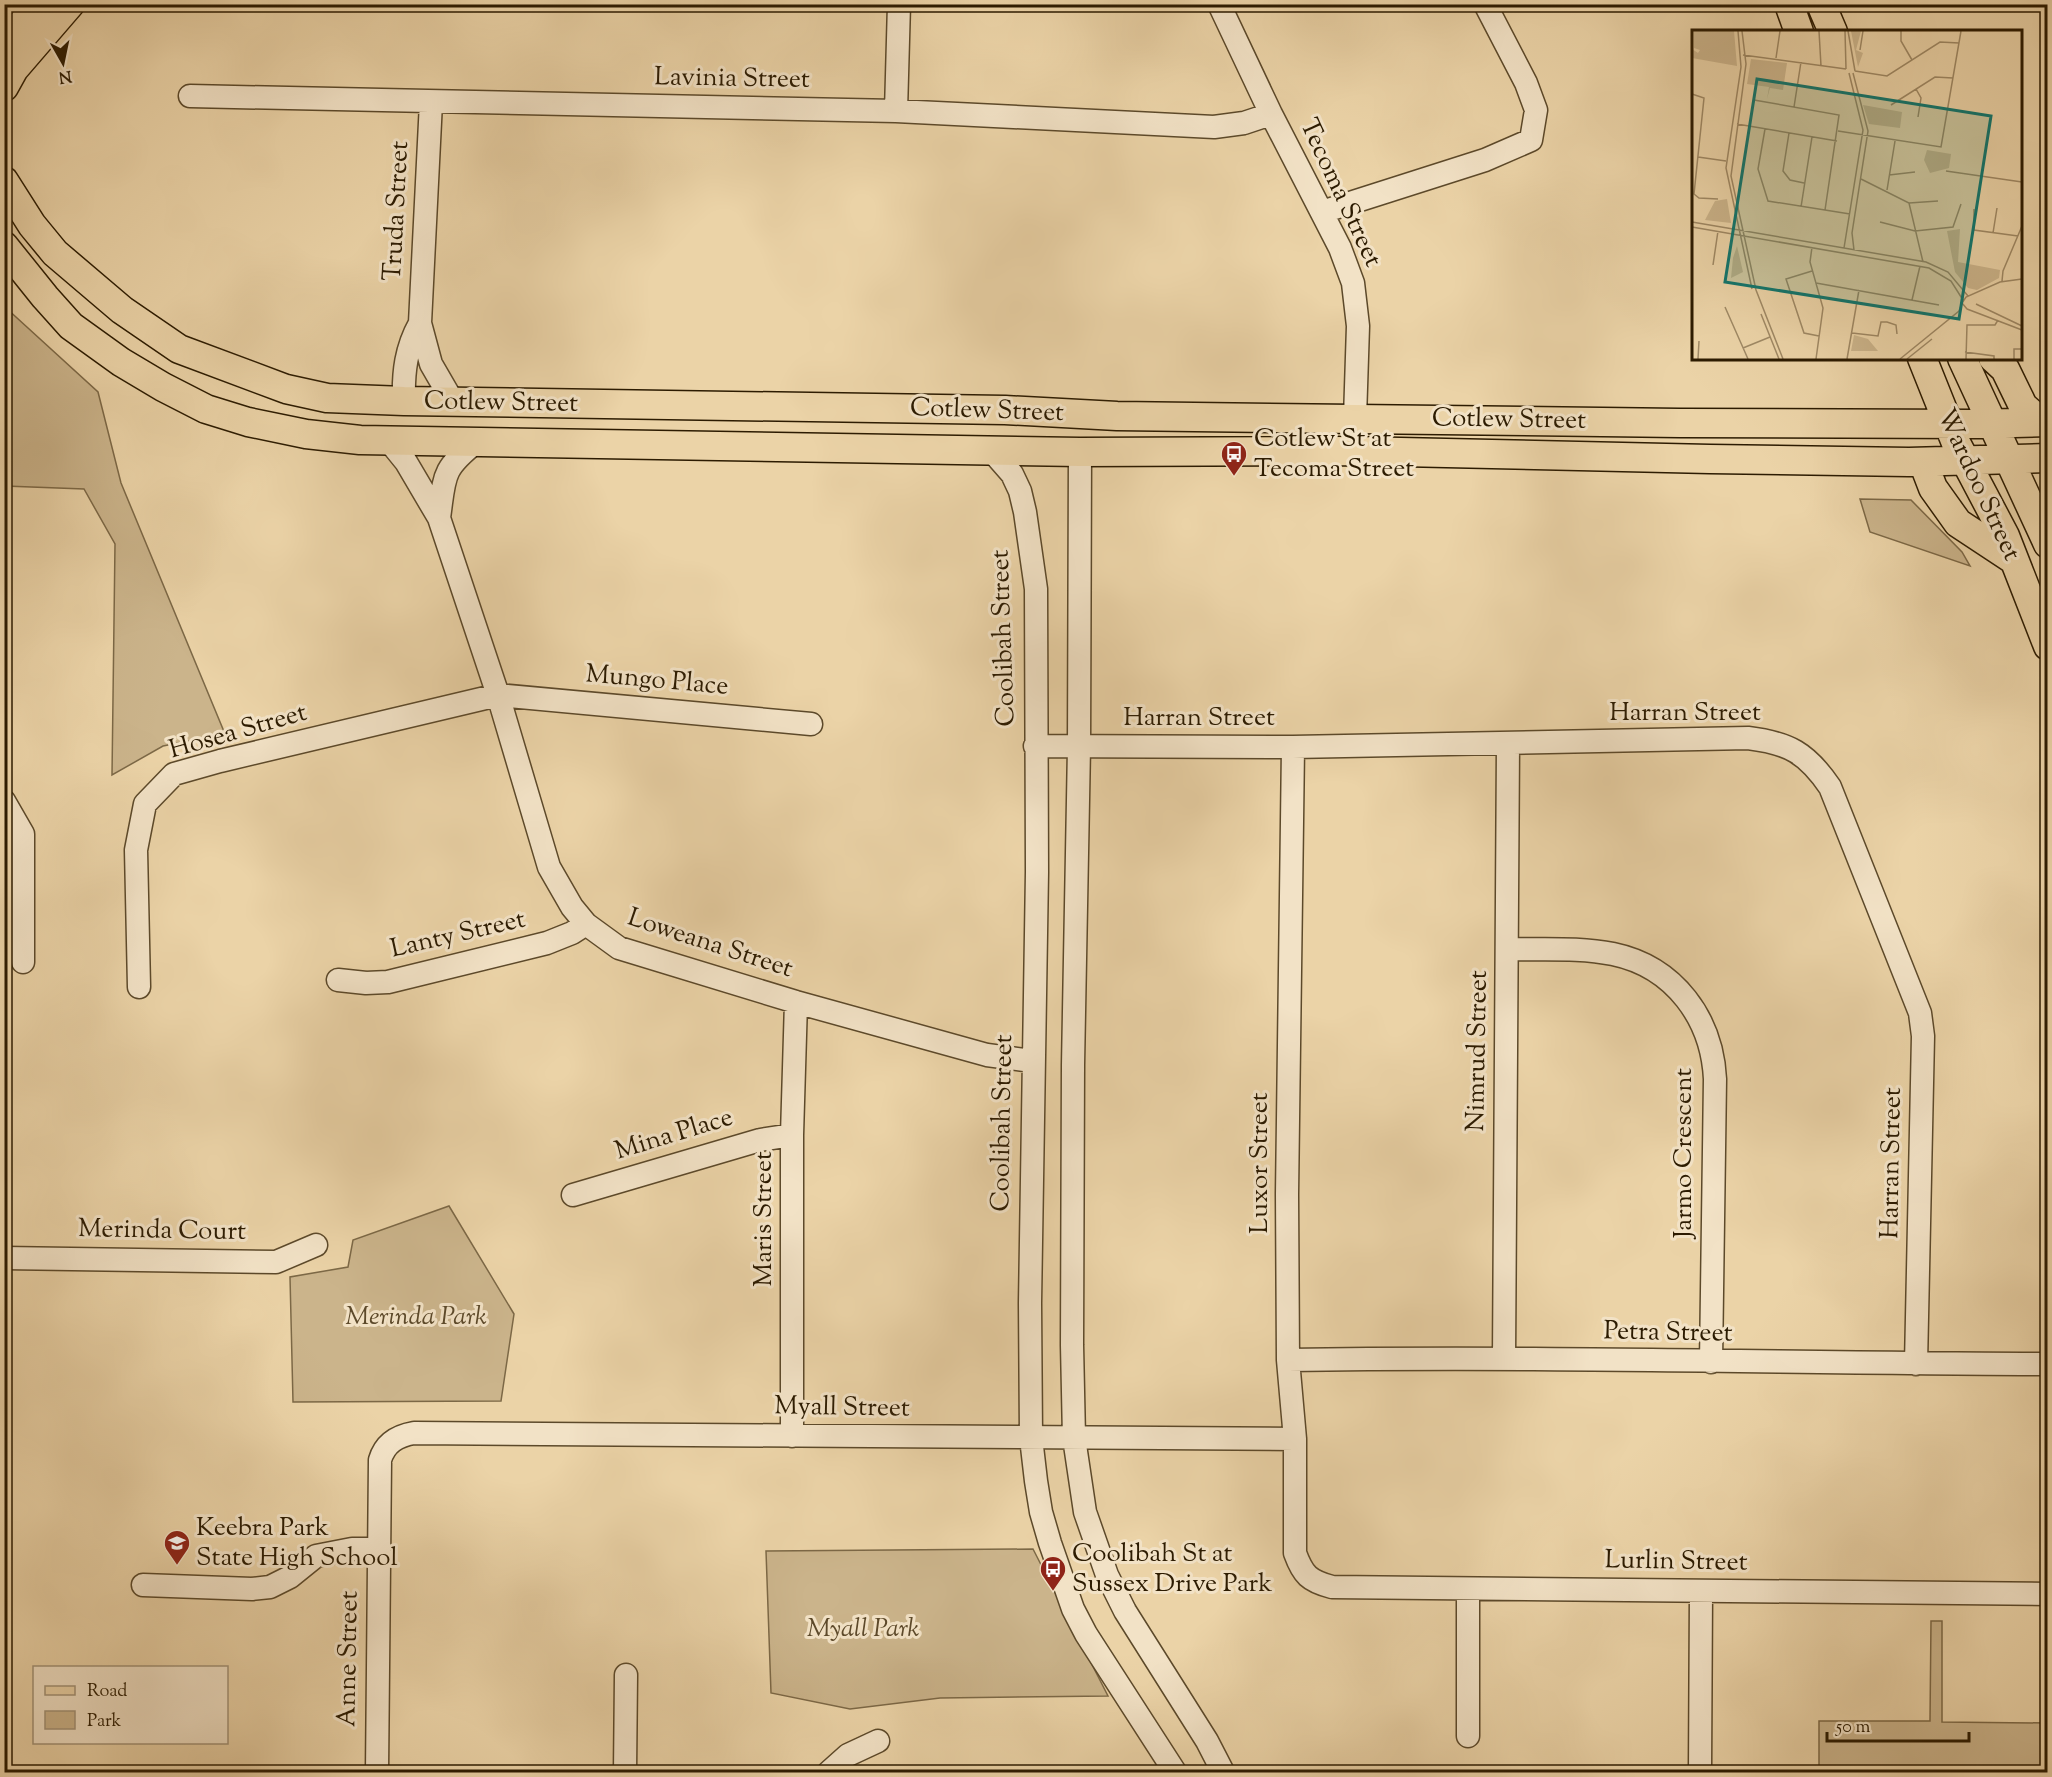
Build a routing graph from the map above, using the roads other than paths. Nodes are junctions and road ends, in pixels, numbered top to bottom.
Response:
1 (39, 4) edge
2 (70, 4) edge
3 (899, 4) edge
4 (1219, 4) edge
5 (1485, 4) edge
6 (1789, 4) edge
7 (1821, 4) edge
8 (1798, 30) edge
9 (1832, 30) edge
10 (4, 45) edge
11 (4, 87) edge
12 (190, 96) dead end
13 (431, 102) junction
14 (896, 111) junction
15 (1271, 114) junction
16 (4, 181) edge
17 (1322, 212) junction
18 (4, 246) edge
19 (420, 323) junction
20 (1923, 360) edge
21 (1963, 360) edge
22 (1996, 360) edge
23 (404, 401) junction
24 (453, 402) junction
25 (1005, 410) junction
26 (1355, 418) junction
27 (2044, 422) edge
28 (1948, 423) junction
29 (1991, 423) junction
30 (389, 441) junction
31 (487, 442) junction
32 (991, 450) junction
33 (1080, 452) junction
34 (2048, 458) edge
35 (2008, 460) junction
36 (1966, 461) junction
37 (1923, 462) junction
38 (439, 518) junction
39 (2048, 544) edge
40 (2014, 560) junction
41 (2048, 646) edge
42 (498, 695) junction
43 (812, 724) dead end
44 (1509, 744) junction
45 (1035, 746) junction
46 (1079, 747) junction
47 (1293, 747) junction
48 (4, 801) edge
49 (586, 924) junction
50 (1508, 950) junction
51 (23, 962) dead end
52 (338, 980) dead end
53 (139, 987) dead end
54 (796, 1002) junction
55 (1032, 1061) junction
56 (792, 1135) junction
57 (573, 1195) dead end
58 (316, 1245) dead end
59 (4, 1258) edge
60 (1504, 1358) junction
61 (1288, 1360) junction
62 (1711, 1362) junction
63 (1916, 1364) junction
64 (2048, 1365) edge
65 (792, 1436) junction
66 (1031, 1438) junction
67 (1074, 1438) junction
68 (1294, 1439) junction
69 (390, 1442) joint
70 (379, 1549) junction
71 (1307, 1577) joint
72 (143, 1586) dead end
73 (1468, 1588) junction
74 (1701, 1591) junction
75 (2048, 1594) edge
76 (626, 1675) dead end
77 (1468, 1736) dead end
78 (878, 1741) dead end
79 (377, 1773) edge
80 (625, 1773) edge
81 (829, 1773) edge
82 (1175, 1773) edge
83 (1223, 1773) edge
84 (1700, 1773) edge

1 - 10 main road
2 - 11 main road
3 - 14 street
4 - 15 street, Tecoma Street
5 - 17 street
6 - 8 main road
7 - 9 main road
12 - 13 street, Lavinia Street
13 - 14 street, Lavinia Street
13 - 19 street, Truda Street
14 - 15 street, Lavinia Street
15 - 17 street, Tecoma Street
16 - 23 main road, Cotlew Street
17 - 26 street, Tecoma Street
18 - 30 main road, Cotlew Street
19 - 23 street, Truda Street
19 - 24 street, Truda Street
20 - 28 main road, Wardoo Street
21 - 29 main road, Wardoo Street
22 - 27 main road
23 - 24 main road, Cotlew Street
23 - 31 main road
24 - 25 main road, Cotlew Street
25 - 26 main road, Cotlew Street
25 - 33 main road
26 - 28 main road, Cotlew Street
27 - 29 main road, Cotlew Street
28 - 29 main road, Cotlew Street
28 - 36 main road, Wardoo Street
29 - 35 main road, Wardoo Street
30 - 31 main road, Cotlew Street
30 - 38 street, Loweana Street
31 - 32 main road, Cotlew Street
31 - 38 street, Loweana Street
32 - 33 main road, Cotlew Street
32 - 45 street, Coolibah Street
33 - 37 main road, Cotlew Street
33 - 46 street
34 - 35 main road, Cotlew Street
35 - 36 main road, Cotlew Street
35 - 39 main road, Wardoo Street
36 - 37 main road, Cotlew Street
36 - 40 main road, Wardoo Street
37 - 40 main road
38 - 42 street, Loweana Street
40 - 41 main road, Wardoo Street
42 - 43 street, Mungo Place
42 - 49 street, Loweana Street
42 - 53 street, Hosea Street
44 - 47 street, Harran Street
44 - 50 street, Nimrud Street
44 - 63 street, Harran Street
45 - 46 street, Harran Street
45 - 55 street, Coolibah Street
46 - 47 street, Harran Street
46 - 67 street
47 - 61 street, Luxor Street
48 - 51 street
49 - 52 street, Lanty Street
49 - 54 street, Loweana Street
50 - 60 street, Nimrud Street
50 - 62 street, Jarmo Crescent
54 - 55 street, Loweana Street
54 - 56 street, Maris Street
55 - 66 street, Coolibah Street
56 - 57 street, Mina Place
56 - 65 street, Maris Street
58 - 59 street, Merinda Court
60 - 61 street, Petra Street
60 - 62 street, Petra Street
61 - 68 street, Luxor Street
62 - 63 street, Petra Street
63 - 64 street, Petra Street
65 - 66 street, Myall Street
65 - 69 street, Myall Street
66 - 67 street, Myall Street
66 - 82 street, Coolibah Street
67 - 68 street, Myall Street
67 - 83 street
68 - 71 street, Luxor Street
69 - 70 street, Anne Street
70 - 72 street
70 - 79 street, Anne Street
71 - 73 street, Lurlin Street
73 - 74 street, Lurlin Street
73 - 77 street
74 - 75 street, Lurlin Street
74 - 84 street
76 - 80 street
78 - 81 street

